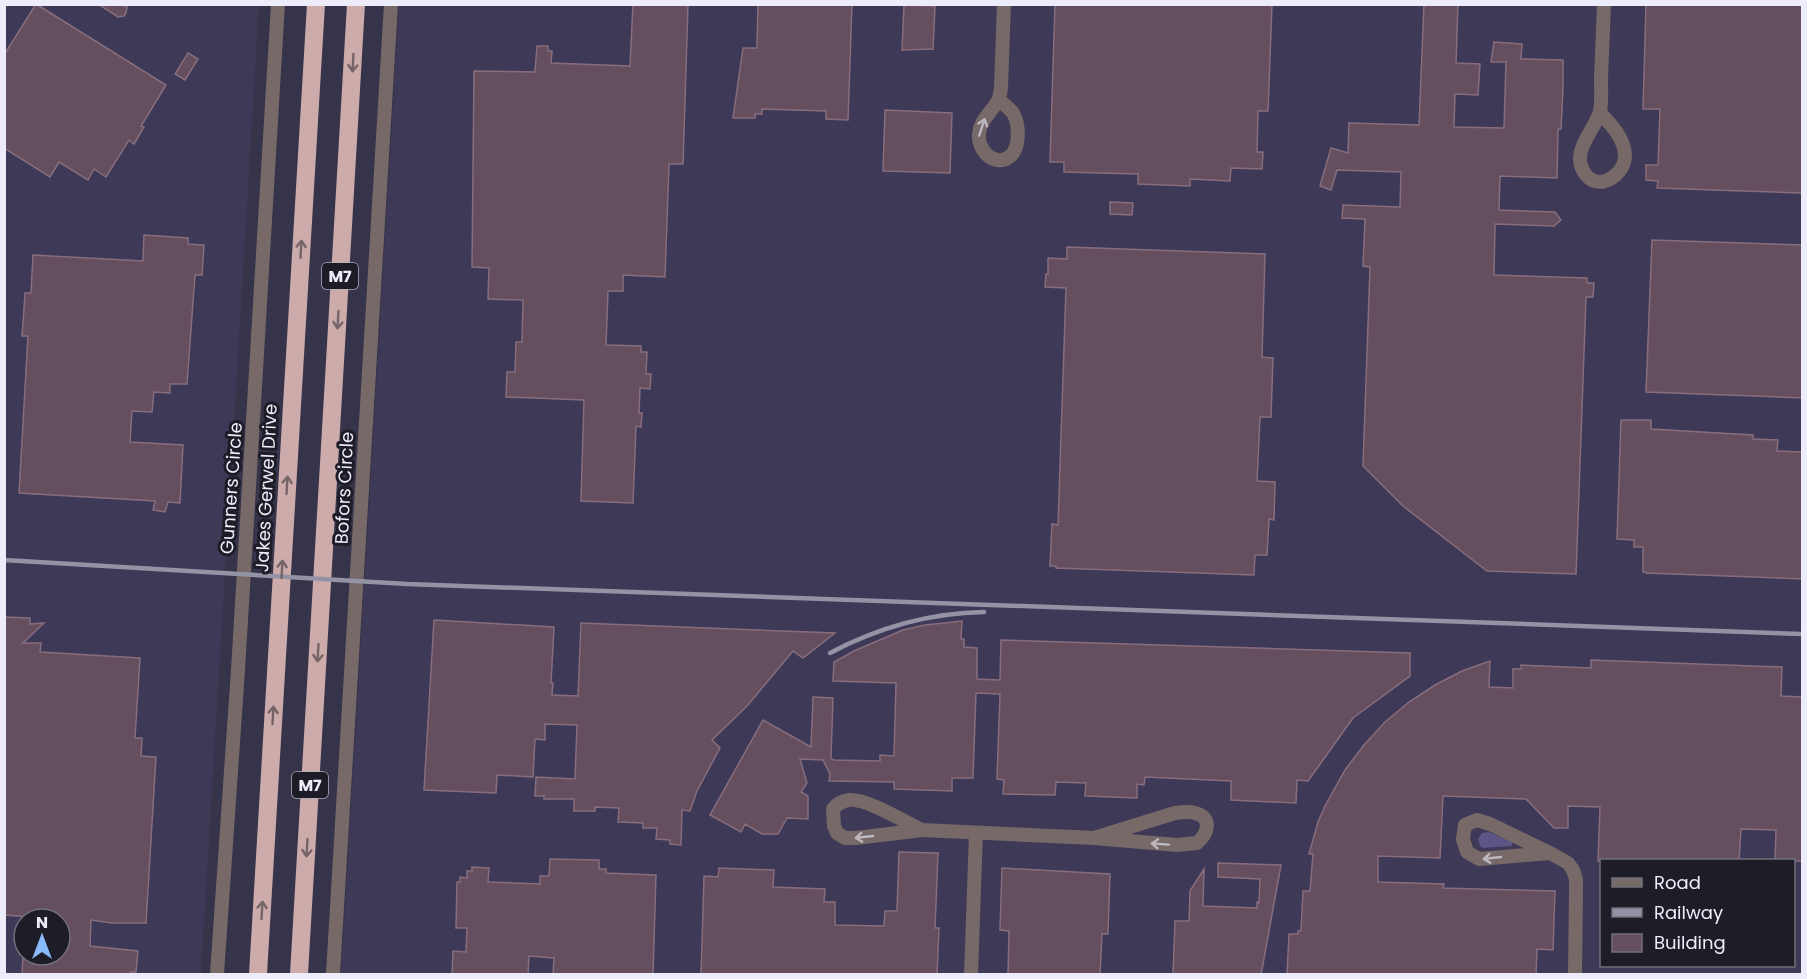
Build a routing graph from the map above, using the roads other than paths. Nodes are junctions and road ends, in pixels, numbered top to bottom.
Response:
1 (278, 4) edge
2 (316, 4) edge
3 (356, 4) edge
4 (392, 4) edge
5 (1004, 4) edge
6 (1604, 4) edge
7 (999, 100) dead end
8 (1600, 113) junction
9 (922, 830) junction
10 (976, 832) junction
11 (1094, 838) junction
12 (1550, 853) junction
13 (217, 975) edge
14 (258, 975) edge
15 (299, 975) edge
16 (333, 975) edge
17 (971, 975) edge
18 (1575, 975) edge

1 - 13 street, Gunners Circle
14 -> 2 highway, Jakes Gerwel Drive / M7
3 -> 15 highway, M7
4 - 16 street, Bofors Circle
5 - 7 street
6 - 8 street
8 - 8 street
9 -> 9 street
9 - 10 street
10 - 11 street
10 - 17 street
11 -> 11 street
12 -> 12 street
12 - 18 street

